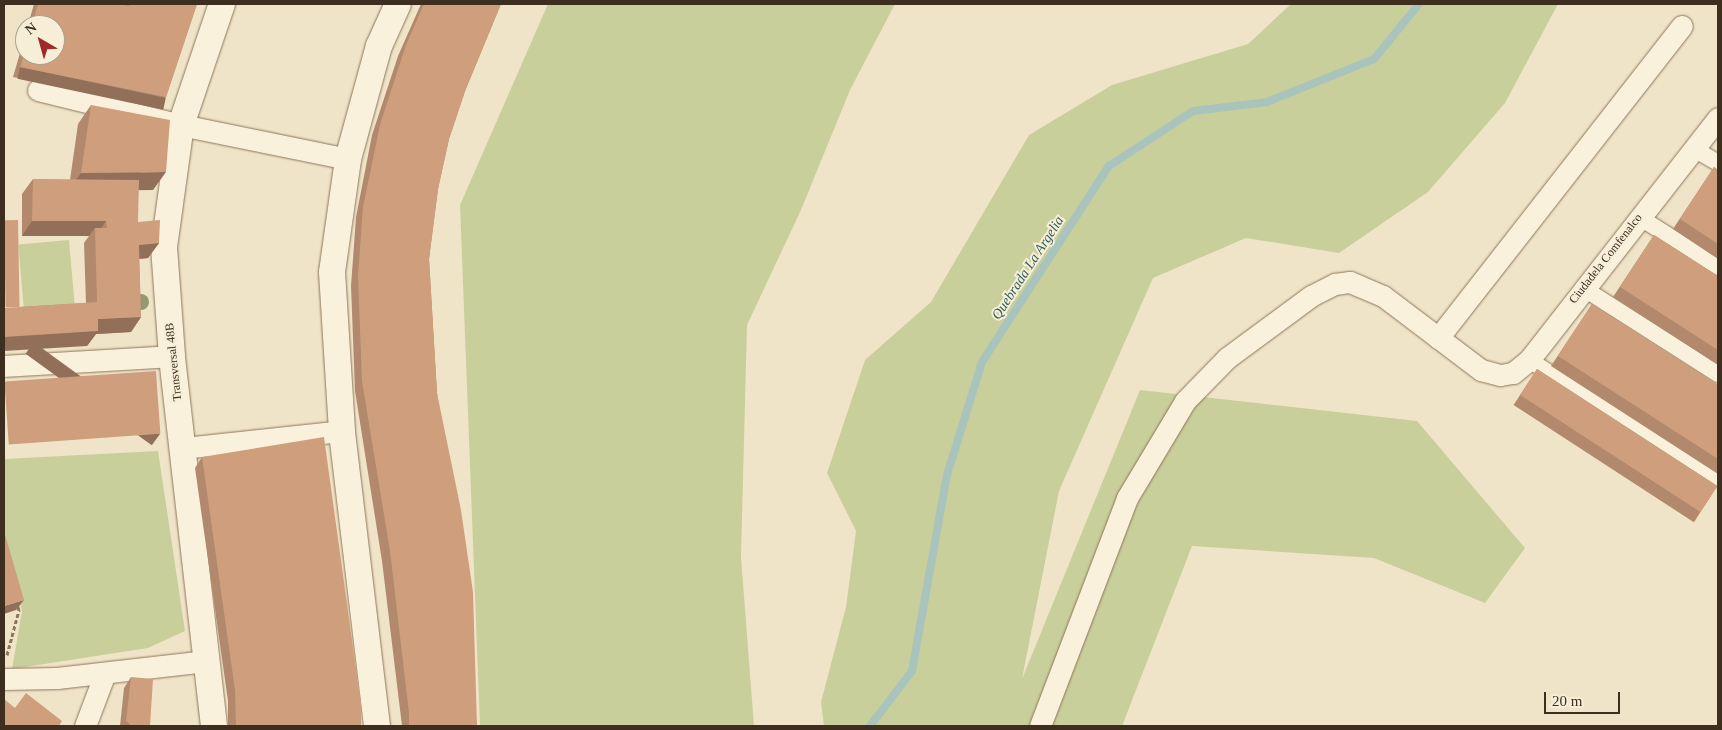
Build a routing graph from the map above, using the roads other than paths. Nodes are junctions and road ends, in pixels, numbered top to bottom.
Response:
1 (222, 4) edge
2 (398, 4) edge
3 (1682, 26) dead end
4 (38, 90) dead end
5 (1718, 118) edge
6 (181, 125) junction
7 (1694, 148) junction
8 (348, 159) junction
9 (1718, 163) edge
10 (1640, 217) junction
11 (1718, 266) edge
12 (1583, 288) junction
13 (1438, 338) junction
14 (172, 356) junction
15 (1529, 360) junction
16 (4, 366) edge
17 (1718, 374) edge
18 (342, 431) junction
19 (183, 448) junction
20 (1718, 479) edge
21 (206, 660) junction
22 (105, 673) junction
23 (4, 679) edge
24 (85, 726) edge
25 (214, 726) edge
26 (377, 726) edge
27 (1040, 726) edge

1 - 6 street, Transversal 48B
2 - 8 street
3 - 13 street
4 - 6 street
5 - 7 street, Ciudadela Comfenalco
6 - 8 street
6 - 14 street, Transversal 48B
7 - 9 street
7 - 10 street, Ciudadela Comfenalco
8 - 18 street
10 - 11 street
10 - 12 street, Ciudadela Comfenalco
12 - 15 street, Ciudadela Comfenalco
12 - 17 street
13 - 15 street, Ciudadela Comfenalco
13 - 27 street
14 - 16 street
14 - 19 street, Transversal 48B
15 - 20 street
18 - 19 street
18 - 26 street
19 - 21 street, Transversal 48B
21 - 22 street
21 - 25 street, Transversal 48B
22 - 23 street
22 - 24 street

